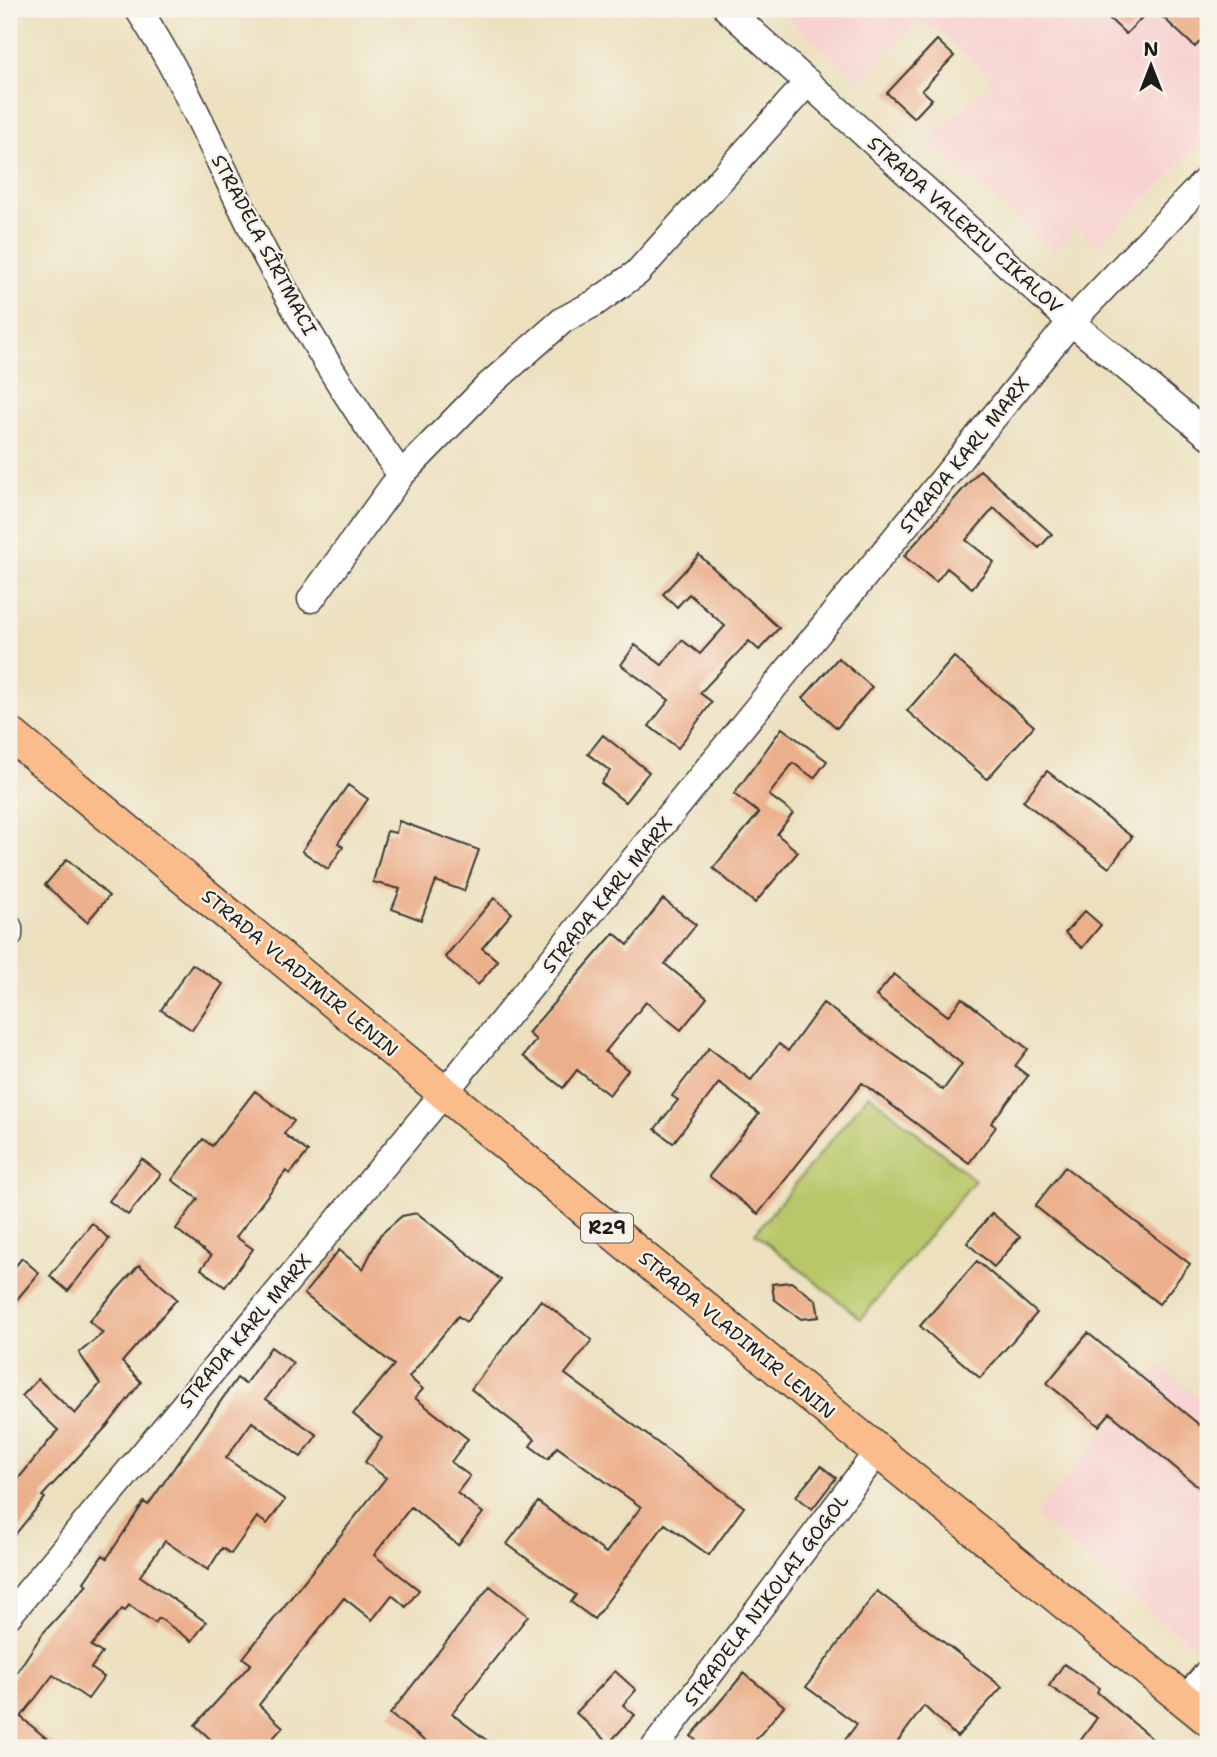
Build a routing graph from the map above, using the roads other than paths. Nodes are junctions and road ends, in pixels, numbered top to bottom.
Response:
1 (138, 9) edge
2 (727, 9) edge
3 (808, 82) junction
4 (1208, 178) edge
5 (1071, 322) junction
6 (1208, 435) edge
7 (401, 475) junction
8 (311, 600) dead end
9 (10, 735) edge
10 (9, 928) edge
11 (9, 934) edge
12 (444, 1093) junction
13 (878, 1451) junction
14 (9, 1615) edge
15 (1208, 1672) edge
16 (1197, 1710) edge
17 (654, 1748) edge

1 - 7 street, STRADELA SÎRTMACI
2 - 3 street, STRADA VALERIU CIKALOV
3 - 5 street, STRADA VALERIU CIKALOV
3 - 7 street
4 - 5 street, STRADA KARL MARX
5 - 6 street, STRADA VALERIU CIKALOV
5 - 12 street, STRADA KARL MARX
7 - 8 street
9 - 12 main road, STRADA VLADIMIR LENIN / R29
10 - 11 street
12 - 13 main road, STRADA VLADIMIR LENIN / R29
12 - 14 street, STRADA KARL MARX
13 - 16 main road, STRADA VLADIMIR LENIN / R29
13 - 17 street, STRADELA NIKOLAI GOGOL
15 - 16 street

